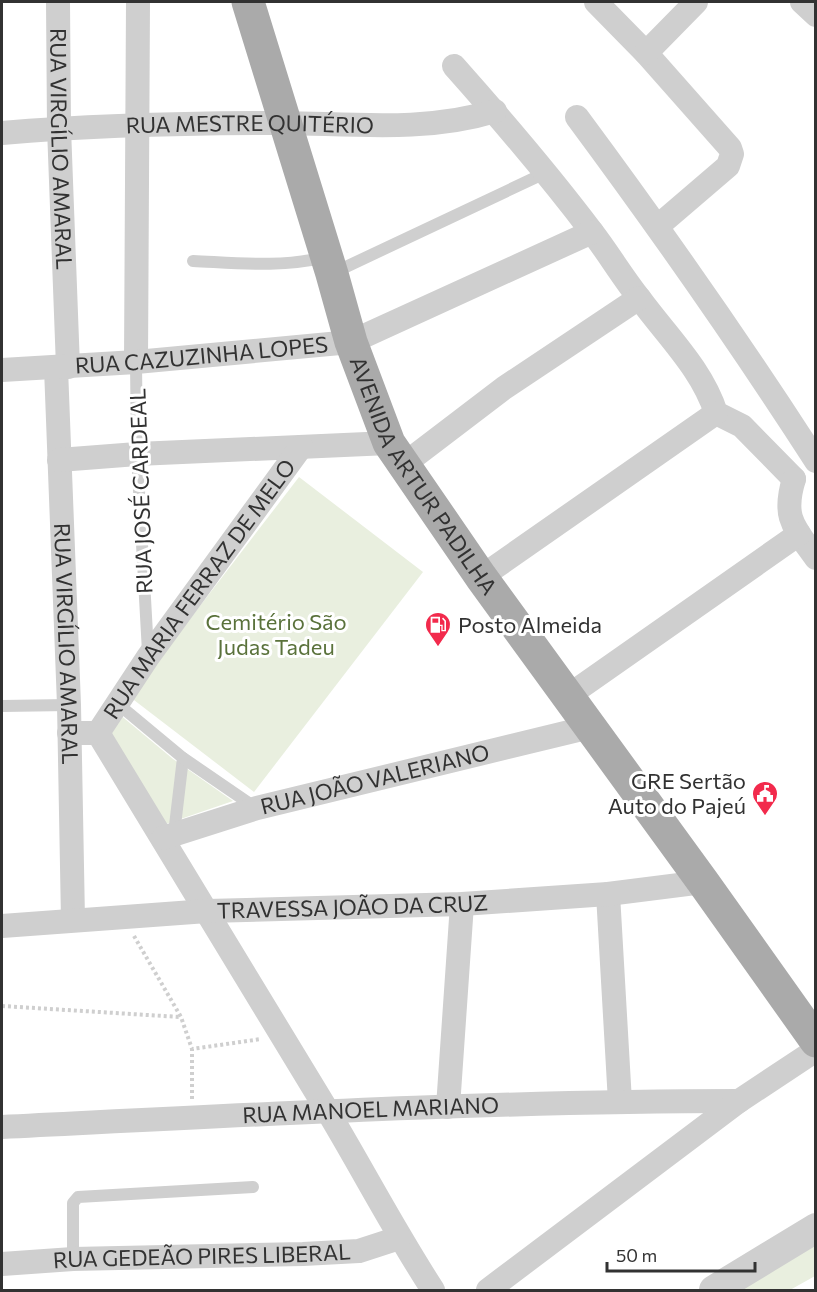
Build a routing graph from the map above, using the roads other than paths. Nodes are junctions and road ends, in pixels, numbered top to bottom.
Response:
1 (58, 2) edge
2 (138, 2) edge
3 (248, 2) edge
4 (596, 2) edge
5 (696, 2) edge
6 (802, 2) edge
7 (816, 15) edge
8 (646, 53) junction
9 (454, 66) dead end
10 (495, 111) junction
11 (577, 117) dead end
12 (285, 123) junction
13 (138, 126) junction
14 (59, 128) junction
15 (2, 133) edge
16 (545, 173) junction
17 (658, 226) junction
18 (592, 232) junction
19 (193, 261) dead end
20 (329, 265) junction
21 (639, 298) junction
22 (351, 342) junction
23 (136, 362) junction
24 (62, 367) junction
25 (2, 370) edge
26 (716, 413) junction
27 (301, 447) junction
28 (137, 454) junction
29 (396, 454) junction
30 (59, 460) junction
31 (816, 461) edge
32 (794, 479) junction
33 (799, 534) junction
34 (816, 558) edge
35 (481, 578) junction
36 (148, 657) junction
37 (568, 696) junction
38 (118, 704) junction
39 (69, 705) junction
40 (2, 706) edge
41 (590, 727) junction
42 (69, 733) junction
43 (98, 733) junction
44 (183, 758) junction
45 (257, 808) junction
46 (169, 836) junction
47 (703, 882) junction
48 (608, 894) junction
49 (462, 904) junction
50 (207, 910) junction
51 (73, 920) junction
52 (2, 926) edge
53 (816, 1041) edge
54 (816, 1050) edge
55 (740, 1101) junction
56 (620, 1102) junction
57 (448, 1107) junction
58 (328, 1112) junction
59 (2, 1127) edge
60 (254, 1187) dead end
61 (816, 1228) edge
62 (399, 1238) junction
63 (73, 1259) junction
64 (2, 1264) edge
65 (433, 1290) edge
66 (488, 1290) edge
67 (714, 1290) edge

1 - 14 street, RUA VIRGÍLIO AMARAL
2 - 13 street
3 - 12 main road, AVENIDA ARTUR PADILHA
4 - 8 street
5 - 8 street
6 - 7 street
8 - 17 street
9 - 10 street
10 - 12 street, RUA MESTRE QUITÉRIO
10 - 16 street
11 - 17 street
12 - 13 street, RUA MESTRE QUITÉRIO
12 - 20 main road, AVENIDA ARTUR PADILHA
13 - 14 street, RUA MESTRE QUITÉRIO
13 - 23 street
14 - 15 street, RUA MESTRE QUITÉRIO
14 - 24 street, RUA VIRGÍLIO AMARAL
16 - 18 street
16 - 20 lane
17 - 31 street
18 - 21 street
18 - 22 street, RUA CAZUZINHA LOPES
19 - 20 lane
20 - 22 main road, AVENIDA ARTUR PADILHA
21 - 26 street
21 - 29 street
22 - 23 street, RUA CAZUZINHA LOPES
22 - 29 main road, AVENIDA ARTUR PADILHA
23 - 24 street, RUA CAZUZINHA LOPES
23 - 28 lane, RUA JOSÉ CARDEAL
24 - 25 street, RUA CAZUZINHA LOPES
24 - 30 street, RUA VIRGÍLIO AMARAL
26 - 32 street
26 - 35 street
27 - 28 street
27 - 29 street
27 - 36 street, RUA MARIA FERRAZ DE MELO
28 - 30 street
28 - 36 lane, RUA JOSÉ CARDEAL
29 - 35 main road, AVENIDA ARTUR PADILHA
30 - 39 street, RUA VIRGÍLIO AMARAL
31 - 32 street
32 - 33 street
33 - 34 street
33 - 37 street
35 - 37 main road, AVENIDA ARTUR PADILHA
36 - 38 street, RUA MARIA FERRAZ DE MELO
37 - 41 main road, AVENIDA ARTUR PADILHA
38 - 43 street, RUA MARIA FERRAZ DE MELO
38 - 44 lane
39 - 40 lane
39 - 42 street, RUA VIRGÍLIO AMARAL
41 - 45 street, RUA JOÃO VALERIANO
41 - 47 main road, AVENIDA ARTUR PADILHA
42 - 43 street
42 - 51 street, RUA VIRGÍLIO AMARAL
43 - 46 street
44 - 45 lane
44 - 46 lane
45 - 46 street, RUA JOÃO VALERIANO
46 - 50 street
47 - 48 street, TRAVESSA JOÃO DA CRUZ
47 - 53 main road, AVENIDA ARTUR PADILHA
48 - 49 street, TRAVESSA JOÃO DA CRUZ
48 - 56 street
49 - 50 street, TRAVESSA JOÃO DA CRUZ
49 - 57 street
50 - 51 street, TRAVESSA JOÃO DA CRUZ
50 - 58 street
51 - 52 street, TRAVESSA JOÃO DA CRUZ
54 - 55 street
55 - 56 street, RUA MANOEL MARIANO
55 - 66 street
56 - 57 street, RUA MANOEL MARIANO
57 - 58 street, RUA MANOEL MARIANO
58 - 59 street, RUA MANOEL MARIANO
58 - 62 street
60 - 63 lane
61 - 67 street
62 - 63 street, RUA GEDEÃO PIRES LIBERAL
62 - 65 street
63 - 64 street, RUA GEDEÃO PIRES LIBERAL

